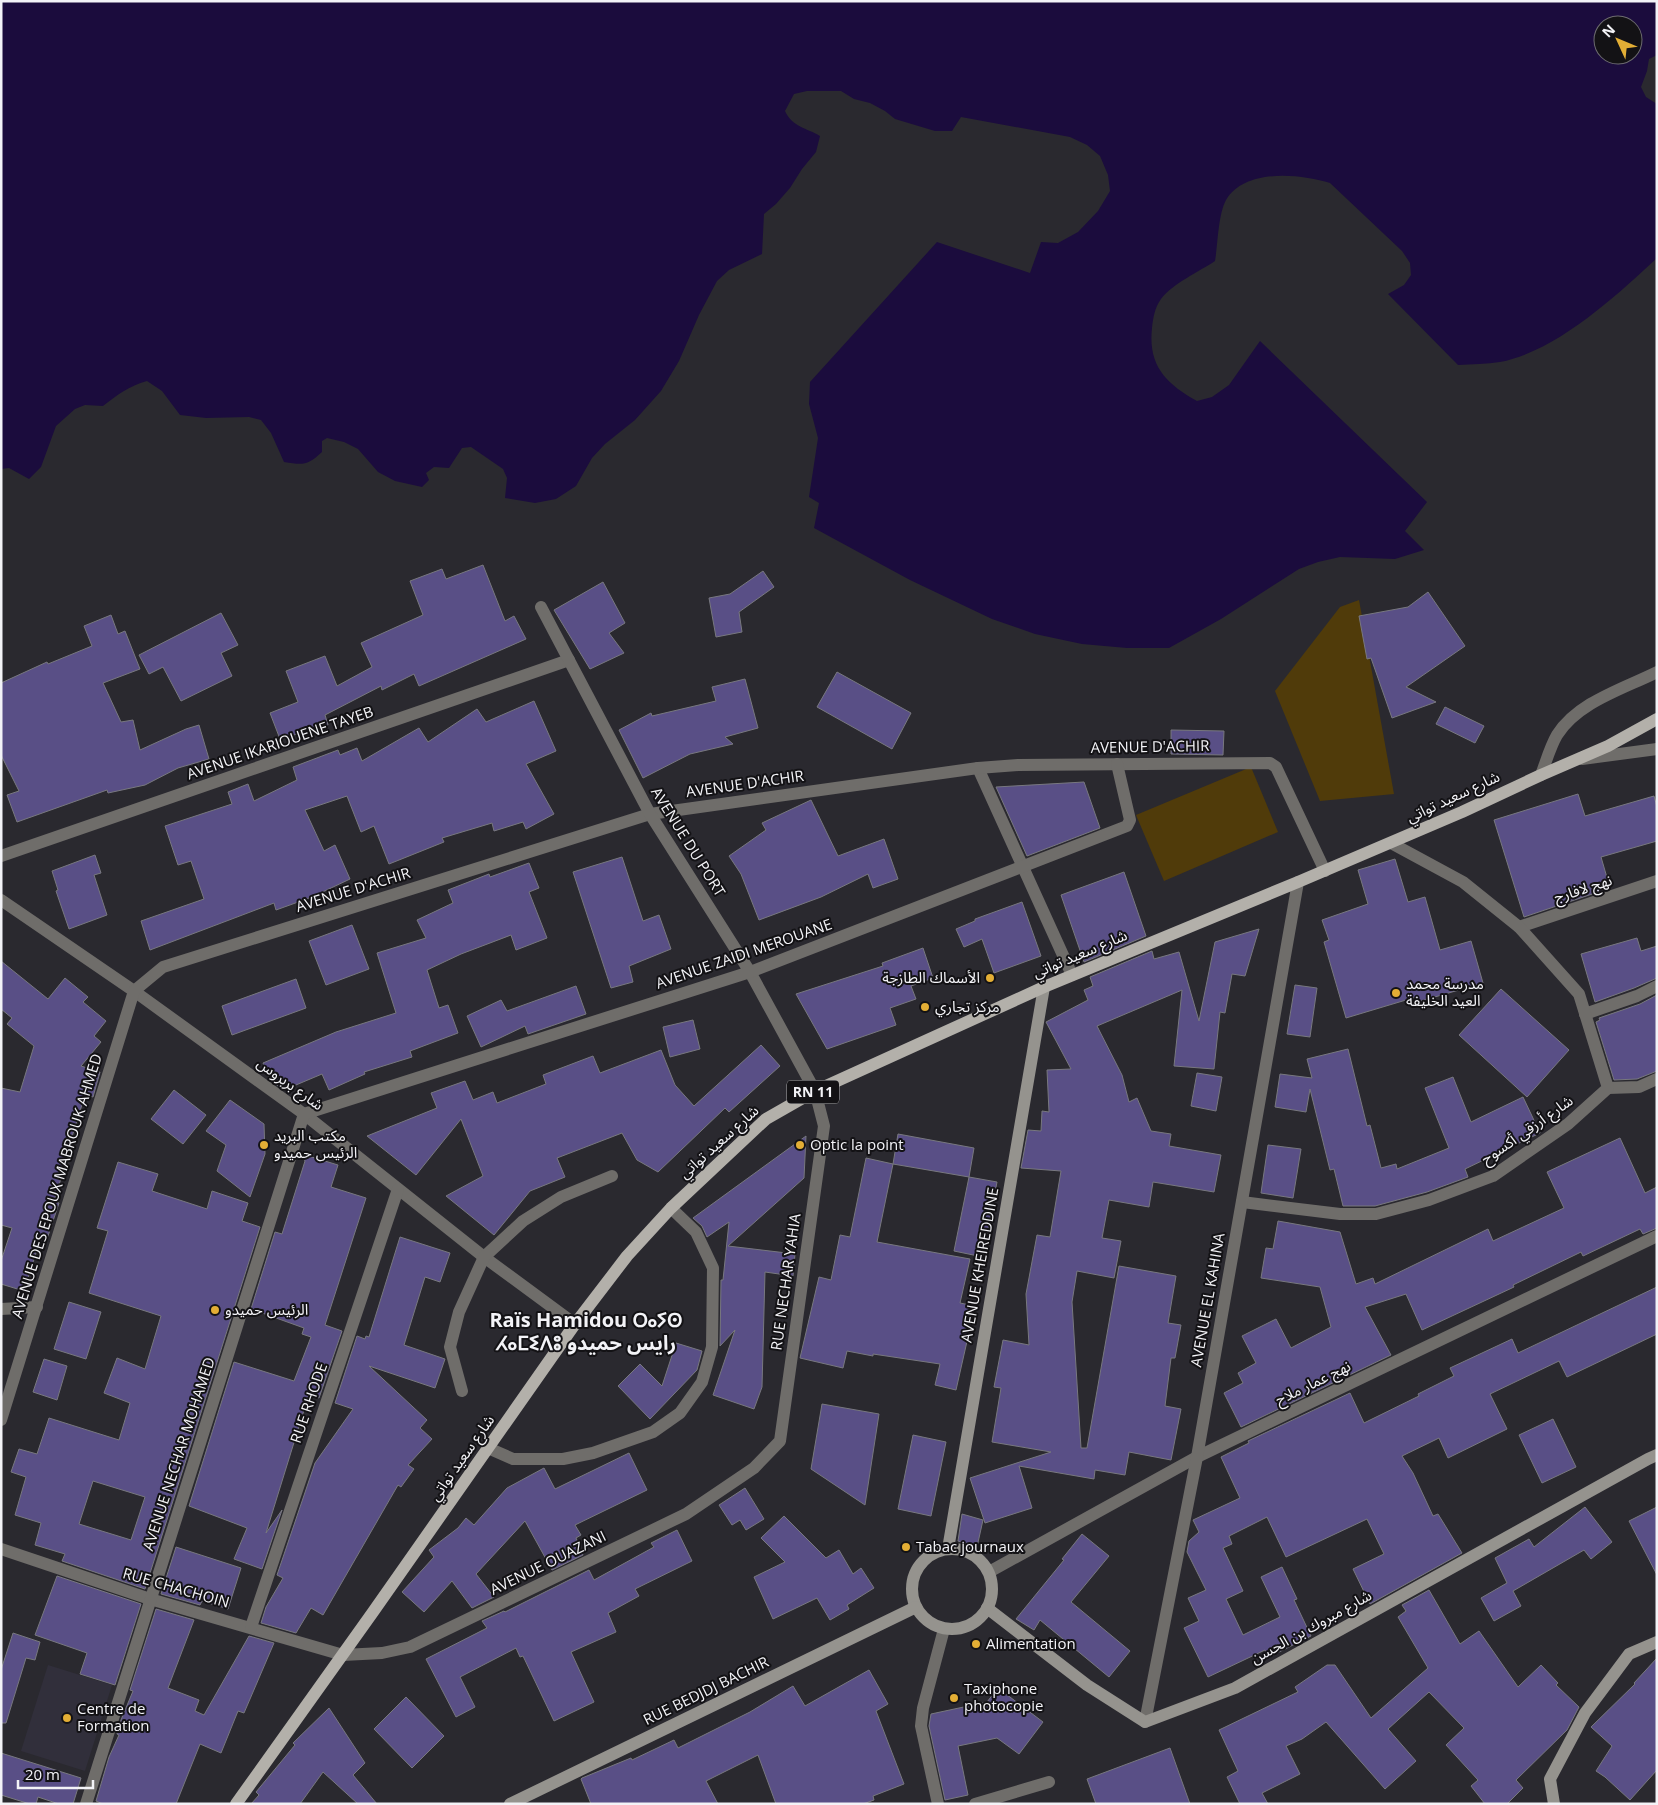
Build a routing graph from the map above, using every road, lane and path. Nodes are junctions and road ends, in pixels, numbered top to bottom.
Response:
1 (541, 607) dead end
2 (569, 660) junction
3 (1657, 672) edge
4 (1657, 719) edge
5 (1657, 748) edge
6 (1572, 760) junction
7 (1117, 764) junction
8 (978, 768) junction
9 (1541, 775) junction
10 (650, 814) junction
11 (1391, 843) junction
12 (1, 856) edge
13 (1022, 866) junction
14 (1325, 871) junction
15 (1657, 881) edge
16 (1298, 882) junction
17 (1, 900) edge
18 (1519, 927) junction
19 (750, 972) junction
20 (1072, 975) junction
21 (1044, 986) junction
22 (1657, 986) edge
23 (134, 990) junction
24 (1585, 1014) junction
25 (1657, 1079) edge
26 (1608, 1088) junction
27 (815, 1090) junction
28 (304, 1114) junction
29 (612, 1176) dead end
30 (398, 1188) junction
31 (1242, 1202) junction
32 (671, 1208) junction
33 (1657, 1236) edge
34 (484, 1257) junction
35 (37, 1307) junction
36 (1, 1309) edge
37 (575, 1324) junction
38 (462, 1391) dead end
39 (1, 1420) edge
40 (488, 1448) junction
41 (1657, 1455) edge
42 (1197, 1457) junction
43 (754, 1468) joint
44 (1, 1549) edge
45 (948, 1549) junction
46 (989, 1572) junction
47 (150, 1599) junction
48 (916, 1607) junction
49 (987, 1608) junction
50 (251, 1627) junction
51 (944, 1629) junction
52 (1657, 1642) edge
53 (343, 1655) junction
54 (1145, 1722) junction
55 (1049, 1782) dead end
56 (86, 1804) edge
57 (236, 1804) edge
58 (510, 1804) edge
59 (938, 1804) edge
60 (975, 1804) edge
61 (1554, 1804) edge

1 - 2 street, AVENUE DU PORT
2 - 10 street, AVENUE DU PORT
2 - 12 street, AVENUE IKARIOUENE TAYEB
3 - 9 street
4 - 6 main road, شارع سعيد تواتي / RN 11
5 - 6 street
6 - 9 main road, شارع سعيد تواتي / RN 11
7 - 8 street, AVENUE D'ACHIR
7 - 13 street, AVENUE ZAIDI MEROUANE
7 - 14 street, AVENUE D'ACHIR
8 - 10 street, AVENUE D'ACHIR
8 - 13 street
9 - 11 main road, شارع سعيد تواتي / RN 11
10 - 19 street, AVENUE DU PORT
10 - 23 street, AVENUE D'ACHIR
11 - 14 main road, شارع سعيد تواتي / RN 11
11 - 18 street
13 - 19 street, AVENUE ZAIDI MEROUANE
13 - 20 street
14 - 16 main road, شارع سعيد تواتي / RN 11
15 - 18 street, نهج لافارج
16 - 20 main road, شارع سعيد تواتي / RN 11
16 - 31 street, AVENUE EL KAHINA
17 - 23 street, شارع بربروس
18 - 24 street
19 - 27 street, AVENUE DU PORT
19 - 28 street, AVENUE ZAIDI MEROUANE
20 - 21 main road, شارع سعيد تواتي / RN 11
21 - 27 main road, شارع سعيد تواتي / RN 11
21 - 45 street, AVENUE KHEIREDDINE
22 - 24 street
23 - 28 street, شارع بربروس
23 - 35 street, AVENUE DES EPOUX MABROUK AHMED
24 - 26 street
25 - 26 street
26 - 31 street, شارع أرزقي أكسوح
27 - 32 main road, شارع سعيد تواتي / RN 11
27 - 43 street, RUE NECHAR YAHIA
28 - 30 street, شارع بربروس
28 - 47 street, AVENUE NECHAR MOHAMED
29 - 34 street
30 - 34 street, شارع بربروس
30 - 50 street, RUE RHODE
31 - 42 street, AVENUE EL KAHINA
32 - 37 main road, شارع سعيد تواتي / RN 11
32 - 40 street
33 - 42 street, نهج عمار ملاح
34 - 37 street, شارع بربروس
34 - 38 street
35 - 36 street
35 - 39 street, AVENUE DES EPOUX MABROUK AHMED
37 - 40 main road, شارع سعيد تواتي / RN 11
40 - 53 main road, شارع سعيد تواتي / RN 11
41 - 54 street, شارع مبروك بن الحسن
42 - 46 street, نهج عمار ملاح
42 - 54 street, AVENUE EL KAHINA
43 - 53 street, AVENUE OUAZANI
44 - 47 street, RUE CHACHOIN
45 - 46 street
45 - 48 street
46 - 49 street
47 - 50 street, RUE CHACHOIN
47 - 56 street, AVENUE NECHAR MOHAMED
48 - 51 street
48 - 58 street, RUE BEDJDJ BACHIR
49 - 51 street
49 - 54 street
50 - 53 street, RUE CHACHOIN
51 - 59 street
52 - 61 street
53 - 57 main road, شارع سعيد تواتي / RN 11
55 - 60 street

